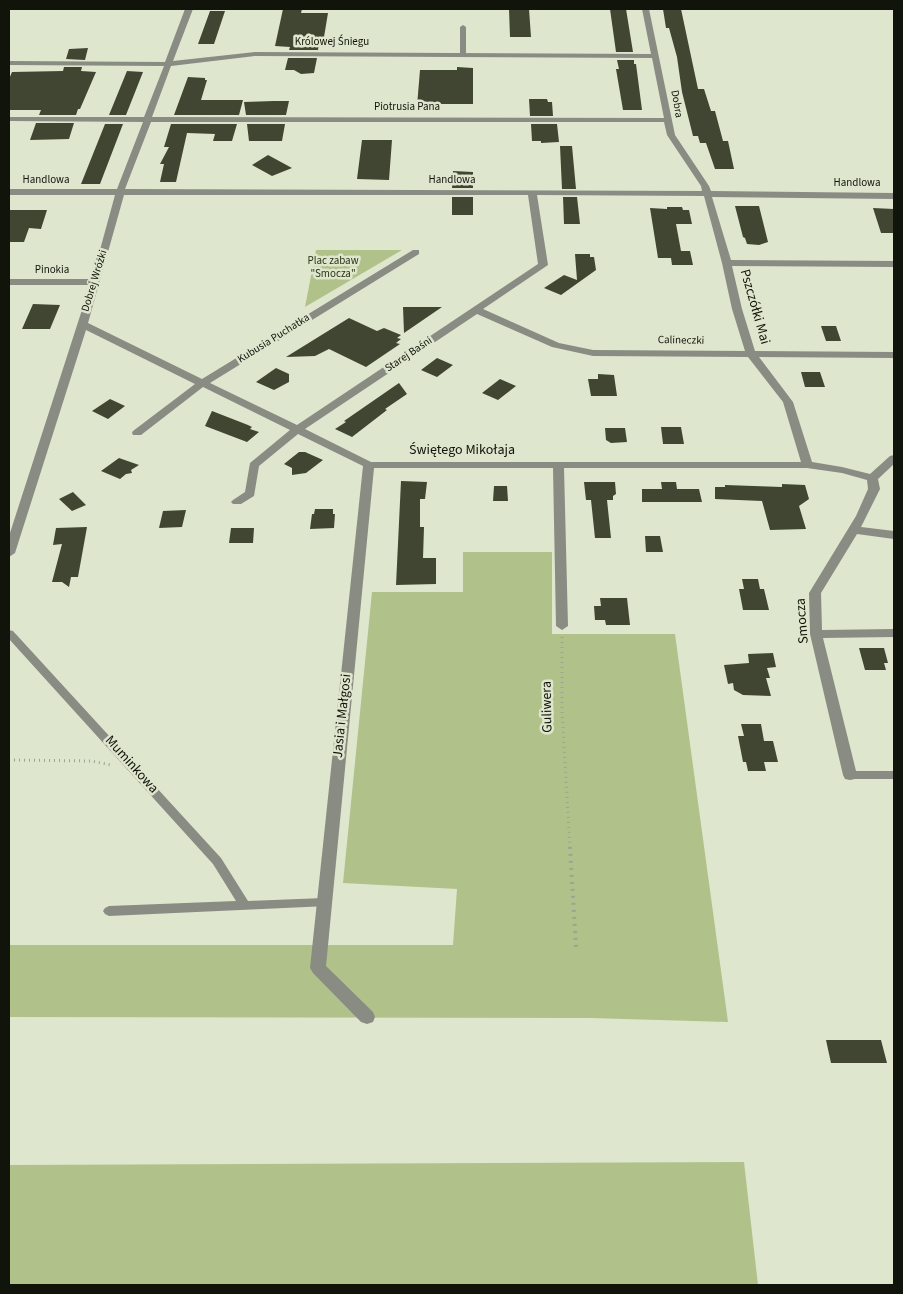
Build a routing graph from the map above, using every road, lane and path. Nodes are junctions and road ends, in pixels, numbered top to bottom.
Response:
1 (646, 9) edge
2 (187, 10) edge
3 (463, 27) dead end
4 (463, 55) junction
5 (656, 56) junction
6 (9, 63) edge
7 (169, 64) junction
8 (147, 119) junction
9 (9, 120) edge
10 (666, 120) junction
11 (9, 192) edge
12 (120, 192) junction
13 (532, 192) junction
14 (708, 194) junction
15 (894, 196) edge
16 (416, 252) dead end
17 (727, 263) junction
18 (894, 264) edge
19 (9, 282) edge
20 (96, 282) junction
21 (477, 310) junction
22 (82, 324) junction
23 (752, 354) junction
24 (894, 355) edge
25 (201, 384) junction
26 (297, 430) junction
27 (137, 433) dead end
28 (894, 458) edge
29 (369, 465) junction
30 (807, 465) junction
31 (558, 466) junction
32 (872, 478) junction
33 (237, 502) dead end
34 (854, 530) junction
35 (894, 535) edge
36 (9, 553) edge
37 (562, 626) joint
38 (9, 633) edge
39 (894, 633) edge
40 (816, 634) junction
41 (9, 760) edge
42 (134, 769) junction
43 (850, 775) joint
44 (894, 776) edge
45 (324, 903) junction
46 (244, 905) junction
47 (109, 911) dead end
48 (576, 947) dead end
49 (367, 1017) dead end

1 - 5 street, Dobra
2 - 7 street, Dobrej Wróżki
3 - 4 lane
4 - 5 street, Królowej Śniegu
4 - 7 street, Królowej Śniegu
5 - 10 street, Dobra
6 - 7 street, Królowej Śniegu
7 - 8 street, Dobrej Wróżki
8 - 9 street, Piotrusia Pana
8 - 10 street, Piotrusia Pana
8 - 12 street, Dobrej Wróżki
10 - 14 street, Dobra
11 - 12 street, Handlowa
12 - 13 street, Handlowa
12 - 20 street, Dobrej Wróżki
13 - 14 street, Handlowa
13 - 21 street, Starej Baśni
14 - 15 street, Handlowa
14 - 17 street, Pszczółki Mai
16 - 25 street, Kubusia Puchatka
17 - 18 street, Pszczółki Mai
17 - 23 street, Pszczółki Mai
19 - 20 street, Pinokia
20 - 22 street, Dobrej Wróżki
21 - 23 street, Calineczki
21 - 26 street, Starej Baśni
22 - 25 street, Świętego Mikołaja
22 - 36 street, Dobrej Wróżki
23 - 24 street, Calineczki
23 - 30 street, Pszczółki Mai
25 - 26 street, Świętego Mikołaja
25 - 27 street, Kubusia Puchatka
26 - 29 street, Świętego Mikołaja
26 - 33 street, Starej Baśni
28 - 32 street
29 - 31 street, Świętego Mikołaja
29 - 45 street, Jasia i Małgosi
30 - 31 street, Świętego Mikołaja
30 - 32 street, Świętego Mikołaja
31 - 37 street
32 - 34 street, Smocza
34 - 35 street
34 - 40 street, Smocza
37 - 48 path, Guliwera
38 - 42 lane, Muminkowa
39 - 40 street
40 - 43 street, Smocza
41 - 42 path
42 - 46 lane, Muminkowa
43 - 44 lane
45 - 46 lane
45 - 49 street, Jasia i Małgosi
46 - 47 lane

